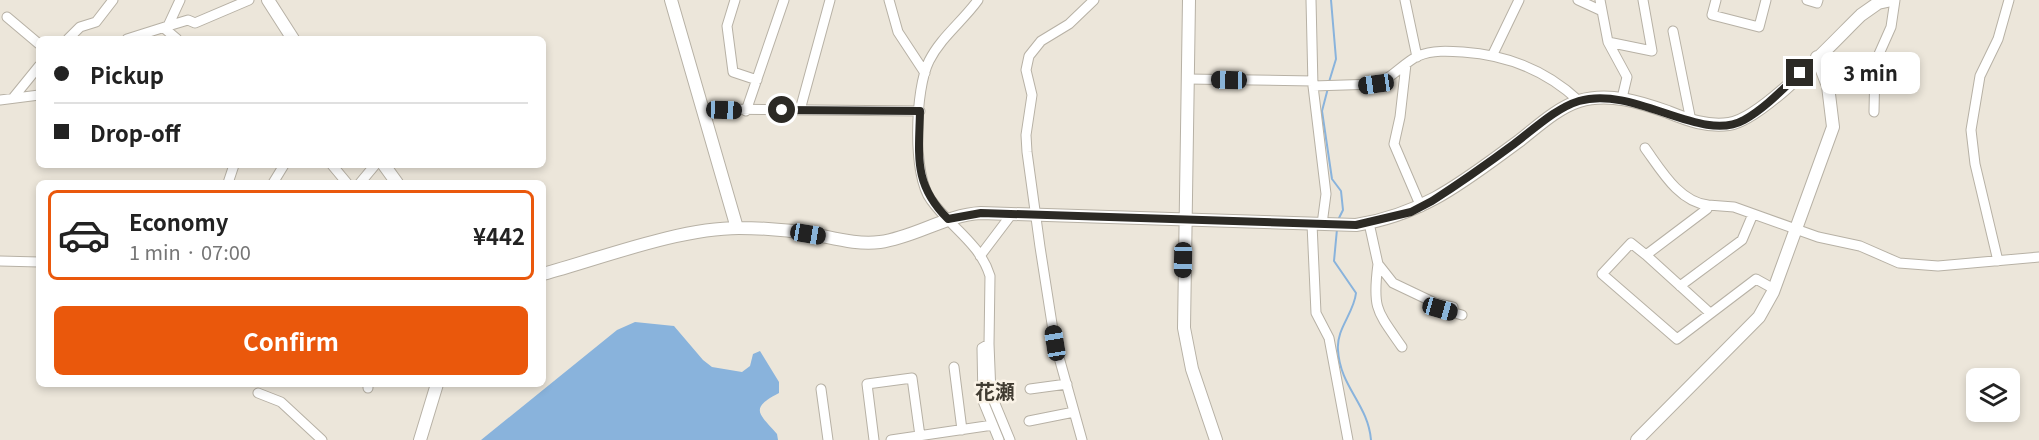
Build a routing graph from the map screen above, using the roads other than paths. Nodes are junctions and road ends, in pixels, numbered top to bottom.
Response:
1 (112, 0) edge
2 (180, 0) edge
3 (249, 0) edge
4 (268, 0) edge
5 (671, 0) edge
6 (735, 0) edge
7 (784, 0) edge
8 (830, 0) edge
9 (889, 0) edge
10 (978, 0) edge
11 (1094, 0) edge
12 (1189, 0) edge
13 (1311, 0) edge
14 (1405, 0) edge
15 (1519, 0) edge
16 (1578, 0) edge
17 (1600, 0) edge
18 (1643, 0) edge
19 (1716, 0) edge
20 (1766, 0) edge
21 (1807, 0) edge
22 (1818, 0) edge
23 (1894, 0) edge
24 (2009, 0) edge
25 (1879, 2) edge
26 (1602, 11) junction
27 (7, 17) dead end
28 (166, 27) junction
29 (1673, 31) dead end
30 (71, 36) edge
31 (137, 36) edge
32 (174, 36) edge
33 (291, 36) edge
34 (36, 41) edge
35 (1608, 42) junction
36 (1493, 54) junction
37 (1417, 57) junction
38 (1817, 57) junction
39 (1406, 64) junction
40 (36, 70) edge
41 (925, 73) junction
42 (1187, 79) junction
43 (757, 80) junction
44 (1313, 84) junction
45 (36, 95) edge
46 (13, 98) junction
47 (1622, 98) junction
48 (0, 100) edge
49 (1579, 101) junction
50 (703, 109) junction
51 (800, 110) junction
52 (746, 111) junction
53 (920, 111) junction
54 (1874, 112) dead end
55 (1691, 121) junction
56 (1645, 148) dead end
57 (334, 168) edge
58 (372, 168) edge
59 (344, 180) edge
60 (362, 180) edge
61 (1708, 205) junction
62 (1421, 207) junction
63 (1753, 214) junction
64 (1011, 215) junction
65 (1036, 217) junction
66 (948, 219) junction
67 (1183, 220) junction
68 (1369, 223) junction
69 (1327, 224) junction
70 (737, 228) junction
71 (1797, 230) junction
72 (1646, 255) junction
73 (980, 256) junction
74 (2039, 257) edge
75 (0, 261) edge
76 (1998, 261) junction
77 (36, 262) edge
78 (1378, 264) junction
79 (546, 273) edge
80 (1680, 286) junction
81 (1774, 289) junction
82 (1435, 303) junction
83 (1453, 307) dead end
84 (1710, 314) junction
85 (1462, 315) dead end
86 (990, 344) junction
87 (1402, 347) dead end
88 (954, 367) dead end
89 (1067, 384) junction
90 (436, 387) edge
91 (821, 389) dead end
92 (1030, 389) dead end
93 (258, 393) dead end
94 (1074, 412) junction
95 (1029, 421) dead end
96 (993, 425) junction
97 (965, 430) junction
98 (924, 437) edge
99 (1080, 439) edge
100 (322, 440) edge
101 (420, 440) edge
102 (828, 440) edge
103 (874, 440) edge
104 (891, 440) edge
105 (970, 440) edge
106 (999, 440) edge
107 (1010, 440) edge
108 (1216, 440) edge
109 (1348, 440) edge
110 (1637, 440) edge

1 - 30 street
2 - 28 street
3 - 28 street
4 - 33 street
5 - 50 street
6 - 43 street
7 - 43 street
8 - 51 street
9 - 41 street
10 - 41 street
11 - 65 street
12 - 42 street
13 - 44 street
14 - 37 street
15 - 36 street
16 - 26 street
17 - 26 street
18 - 35 street
19 - 20 street
21 - 22 street
23 - 25 street
23 - 54 street
24 - 76 street
25 - 38 street
26 - 35 street
27 - 34 street
28 - 31 street
28 - 32 street
29 - 55 street
35 - 47 street
36 - 37 street
36 - 49 street
37 - 39 street
38 - 55 street
38 - 71 street
39 - 44 street
39 - 62 street
40 - 46 street
41 - 53 street
42 - 44 street
42 - 67 street
43 - 52 street
44 - 69 street
45 - 46 street
46 - 48 street
47 - 49 street
47 - 55 street
49 - 62 street
50 - 52 street
50 - 70 street
51 - 52 street
51 - 53 street
53 - 66 street
56 - 61 street
57 - 59 street
58 - 60 street
61 - 63 street
61 - 72 street
62 - 68 street
63 - 71 street
63 - 80 street
64 - 65 street
64 - 66 street
64 - 73 street
65 - 67 street
65 - 89 street
66 - 70 street
66 - 73 street
67 - 69 street
67 - 108 street
68 - 69 street
68 - 78 street
69 - 109 street
70 - 79 street
71 - 76 street
71 - 81 street
72 - 80 street
72 - 84 street
73 - 86 street
74 - 76 street
75 - 77 street
78 - 82 street
78 - 87 street
80 - 84 street
81 - 84 street
81 - 110 street
82 - 83 street
82 - 85 street
86 - 96 street
86 - 107 street
88 - 97 street
89 - 92 street
89 - 94 street
90 - 101 street
91 - 102 street
93 - 100 street
94 - 95 street
94 - 99 street
96 - 97 street
96 - 106 street
97 - 98 street
97 - 105 street
98 - 103 street
98 - 104 street

